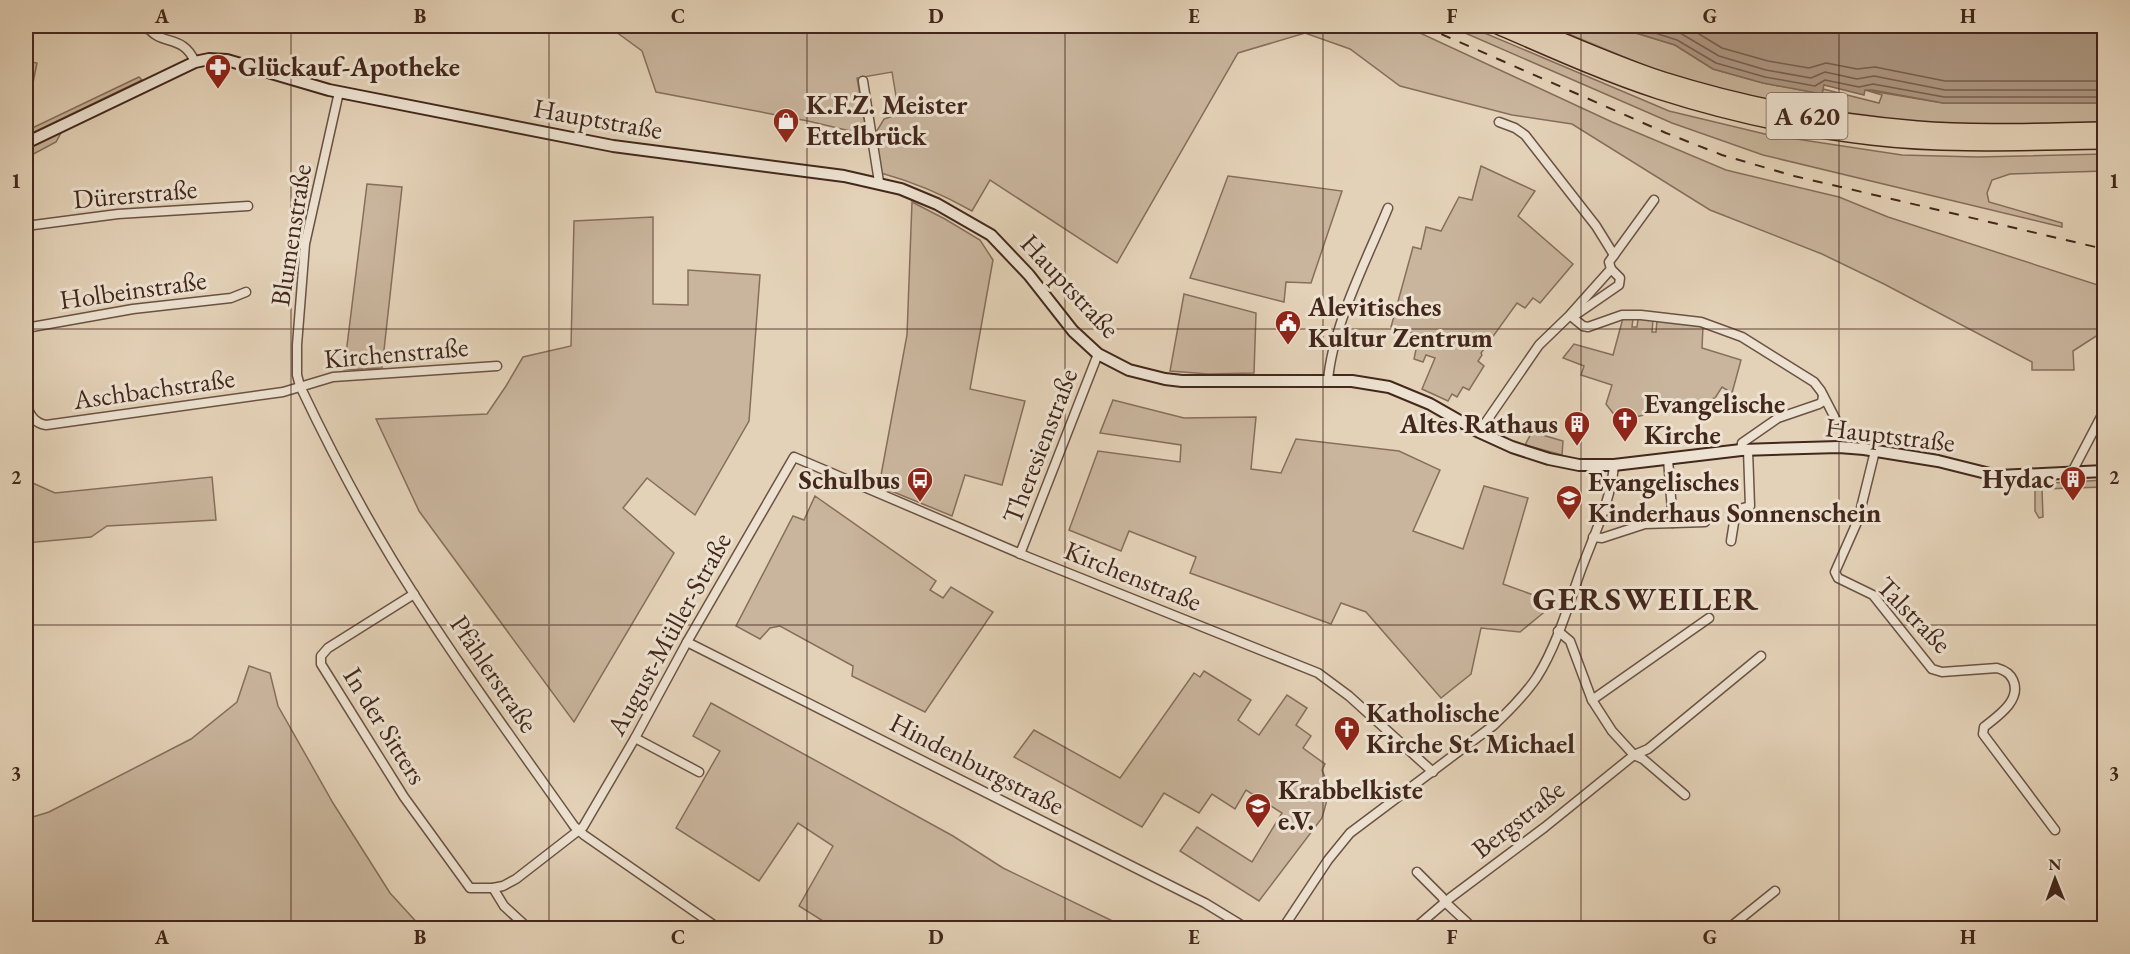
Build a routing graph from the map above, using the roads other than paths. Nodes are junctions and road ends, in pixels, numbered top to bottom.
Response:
1 (126, 26) edge
2 (1498, 26) edge
3 (1527, 26) edge
4 (148, 28) edge
5 (195, 62) junction
6 (863, 81) dead end
7 (339, 92) junction
8 (1499, 122) dead end
9 (2104, 130) edge
10 (2104, 141) edge
11 (26, 143) edge
12 (879, 182) junction
13 (1654, 200) dead end
14 (248, 206) dead end
15 (1388, 208) dead end
16 (26, 226) edge
17 (1614, 255) junction
18 (1611, 269) junction
19 (246, 292) dead end
20 (1571, 317) junction
21 (26, 328) edge
22 (1098, 354) junction
23 (497, 366) dead end
24 (1328, 381) junction
25 (300, 386) junction
26 (1823, 396) junction
27 (26, 401) edge
28 (2104, 411) edge
29 (1836, 420) dead end
30 (1479, 432) junction
31 (1745, 450) junction
32 (1875, 451) junction
33 (794, 457) joint
34 (1668, 459) junction
35 (1614, 465) junction
36 (2072, 471) junction
37 (2104, 471) edge
38 (1673, 522) junction
39 (1705, 522) dead end
40 (1593, 537) junction
41 (1731, 541) dead end
42 (1020, 554) junction
43 (414, 594) junction
44 (1709, 618) dead end
45 (1558, 631) junction
46 (687, 642) junction
47 (1761, 656) dead end
48 (1592, 700) junction
49 (635, 738) junction
50 (1634, 755) junction
51 (699, 772) dead end
52 (1433, 772) junction
53 (1685, 795) dead end
54 (2055, 830) dead end
55 (579, 831) junction
56 (1417, 872) dead end
57 (493, 888) junction
58 (1775, 891) dead end
59 (1445, 902) junction
60 (528, 928) edge
61 (718, 928) edge
62 (1246, 928) edge
63 (1283, 928) edge
64 (1415, 928) edge
65 (1473, 928) edge
66 (1729, 928) edge

1 - 4 street
2 - 10 highway, A 620
3 - 9 highway, A 620
4 - 5 street
5 - 7 main road, Hauptstraße
5 - 11 main road, Hauptstraße
6 - 12 street
7 - 12 main road, Hauptstraße
7 - 25 street, Blumenstraße
8 - 17 street
12 - 22 main road, Hauptstraße
13 - 17 street
14 - 16 street, Dürerstraße
15 - 24 street
17 - 18 street
18 - 20 street
18 - 20 street
19 - 21 street, Holbeinstraße
20 - 26 street
20 - 30 street
22 - 24 main road, Hauptstraße
22 - 42 street, Theresienstraße
23 - 25 street, Kirchenstraße
24 - 30 main road, Hauptstraße
25 - 27 street, Aschbachstraße
25 - 43 street, Pfählerstraße
26 - 29 street
26 - 31 street
28 - 36 street
30 - 35 main road, Hauptstraße
31 - 32 main road, Hauptstraße
31 - 34 main road, Hauptstraße
31 - 41 street
32 - 36 main road, Hauptstraße
32 - 54 street, Talstraße
33 - 42 street, Kirchenstraße
33 - 46 street, August-Müller-Straße
34 - 35 main road, Hauptstraße
34 - 38 street
35 - 40 street
36 - 37 main road, Hauptstraße
38 - 39 street
38 - 40 street
40 - 45 street
42 - 52 street, Kirchenstraße
43 - 55 street, Pfählerstraße
43 - 57 street, In der Sitters
44 - 48 street
45 - 48 street
45 - 52 street
46 - 49 street, August-Müller-Straße
46 - 62 street, Hindenburgstraße
47 - 50 street, Bergstraße
48 - 50 street
49 - 51 street
49 - 55 street, August-Müller-Straße
50 - 53 street
50 - 59 street, Bergstraße
52 - 63 street
55 - 57 street
55 - 61 street, Pfählerstraße
56 - 59 street
57 - 60 street
58 - 66 street
59 - 64 street, Bergstraße
59 - 65 street

